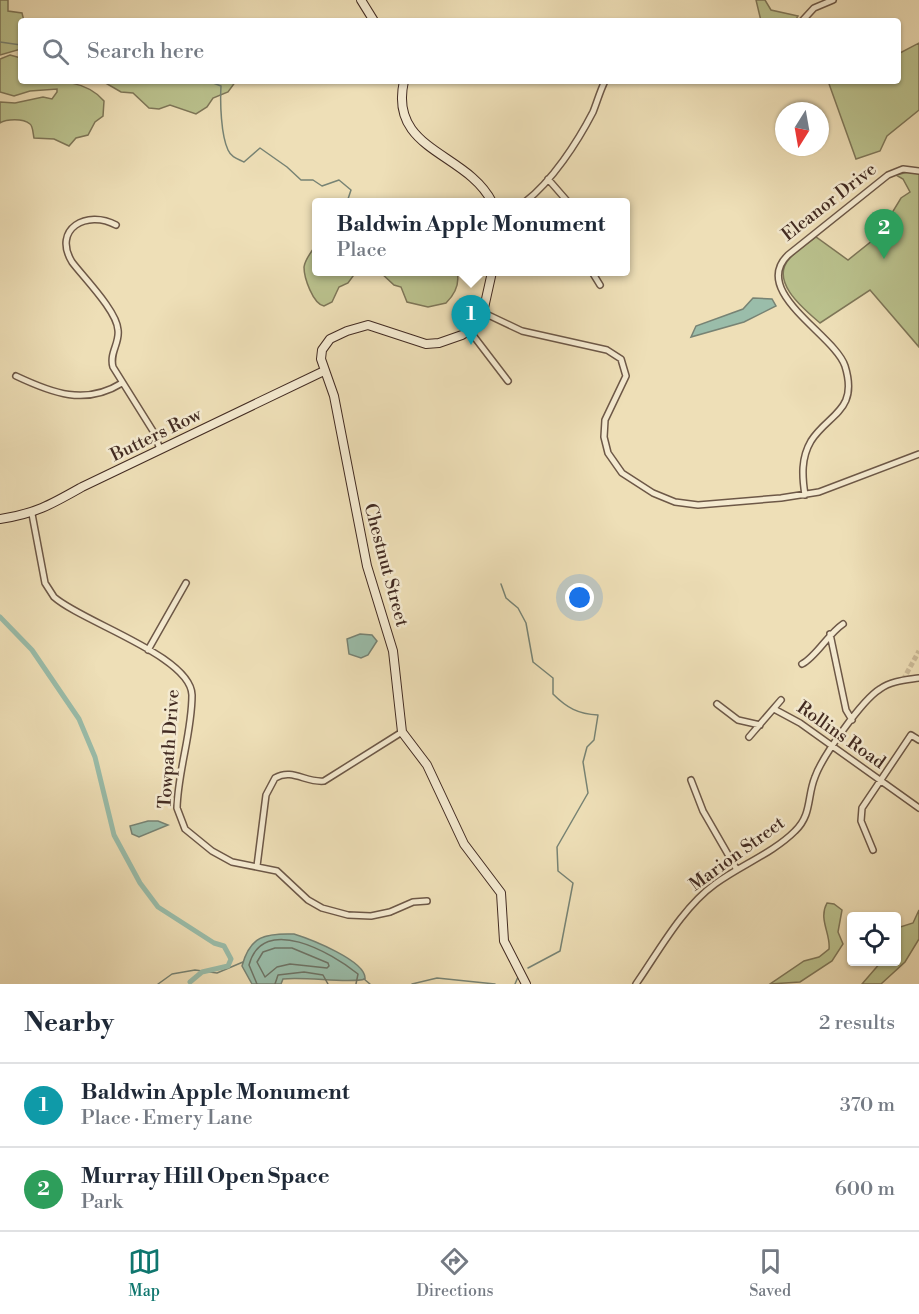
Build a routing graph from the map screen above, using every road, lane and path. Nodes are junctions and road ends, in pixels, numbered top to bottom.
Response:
1 (361, 0) edge
2 (833, 0) edge
3 (372, 18) edge
4 (805, 18) edge
5 (404, 84) edge
6 (603, 84) edge
7 (919, 171) edge
8 (548, 179) junction
9 (489, 198) edge
10 (529, 198) edge
11 (565, 198) edge
12 (116, 225) dead end
13 (491, 276) edge
14 (594, 276) edge
15 (600, 285) dead end
16 (484, 313) junction
17 (469, 330) junction
18 (324, 371) junction
19 (16, 376) dead end
20 (508, 381) dead end
21 (123, 383) junction
22 (160, 449) junction
23 (919, 454) edge
24 (805, 495) junction
25 (32, 514) junction
26 (0, 519) edge
27 (186, 583) dead end
28 (843, 624) dead end
29 (830, 634) junction
30 (148, 650) junction
31 (802, 664) dead end
32 (919, 678) edge
33 (781, 700) dead end
34 (717, 704) dead end
35 (774, 709) junction
36 (852, 720) junction
37 (760, 725) junction
38 (402, 732) junction
39 (749, 737) dead end
40 (919, 740) edge
41 (833, 747) junction
42 (691, 780) dead end
43 (879, 780) junction
44 (919, 808) edge
45 (873, 850) dead end
46 (257, 866) junction
47 (737, 870) junction
48 (427, 901) dead end
49 (526, 984) edge
50 (636, 984) edge

1 - 3 street
2 - 4 street
5 - 9 street
6 - 8 street
7 - 24 street, Eleanor Drive
8 - 10 street
8 - 11 street
12 - 21 street
13 - 16 street
14 - 15 street
16 - 17 street, Chestnut Street
16 - 24 street
17 - 18 street, Chestnut Street
17 - 20 street
18 - 22 street, Butters Row
18 - 38 street, Chestnut Street
19 - 21 street
21 - 22 street
22 - 25 street, Butters Row
23 - 24 street
25 - 26 street, Butters Row
25 - 30 street, Towpath Drive
27 - 30 street
28 - 29 street
29 - 31 street
29 - 36 street
30 - 46 street, Towpath Drive
32 - 36 street, Marion Street
33 - 35 street
34 - 37 street
35 - 37 street
35 - 41 street, Rollins Road
36 - 41 street, Marion Street
37 - 39 street
38 - 46 street
38 - 49 street
40 - 43 street
41 - 43 street, Rollins Road
41 - 47 street, Marion Street
42 - 47 street
43 - 44 street, Rollins Road
43 - 45 street
46 - 48 street, Towpath Drive
47 - 50 street, Marion Street

